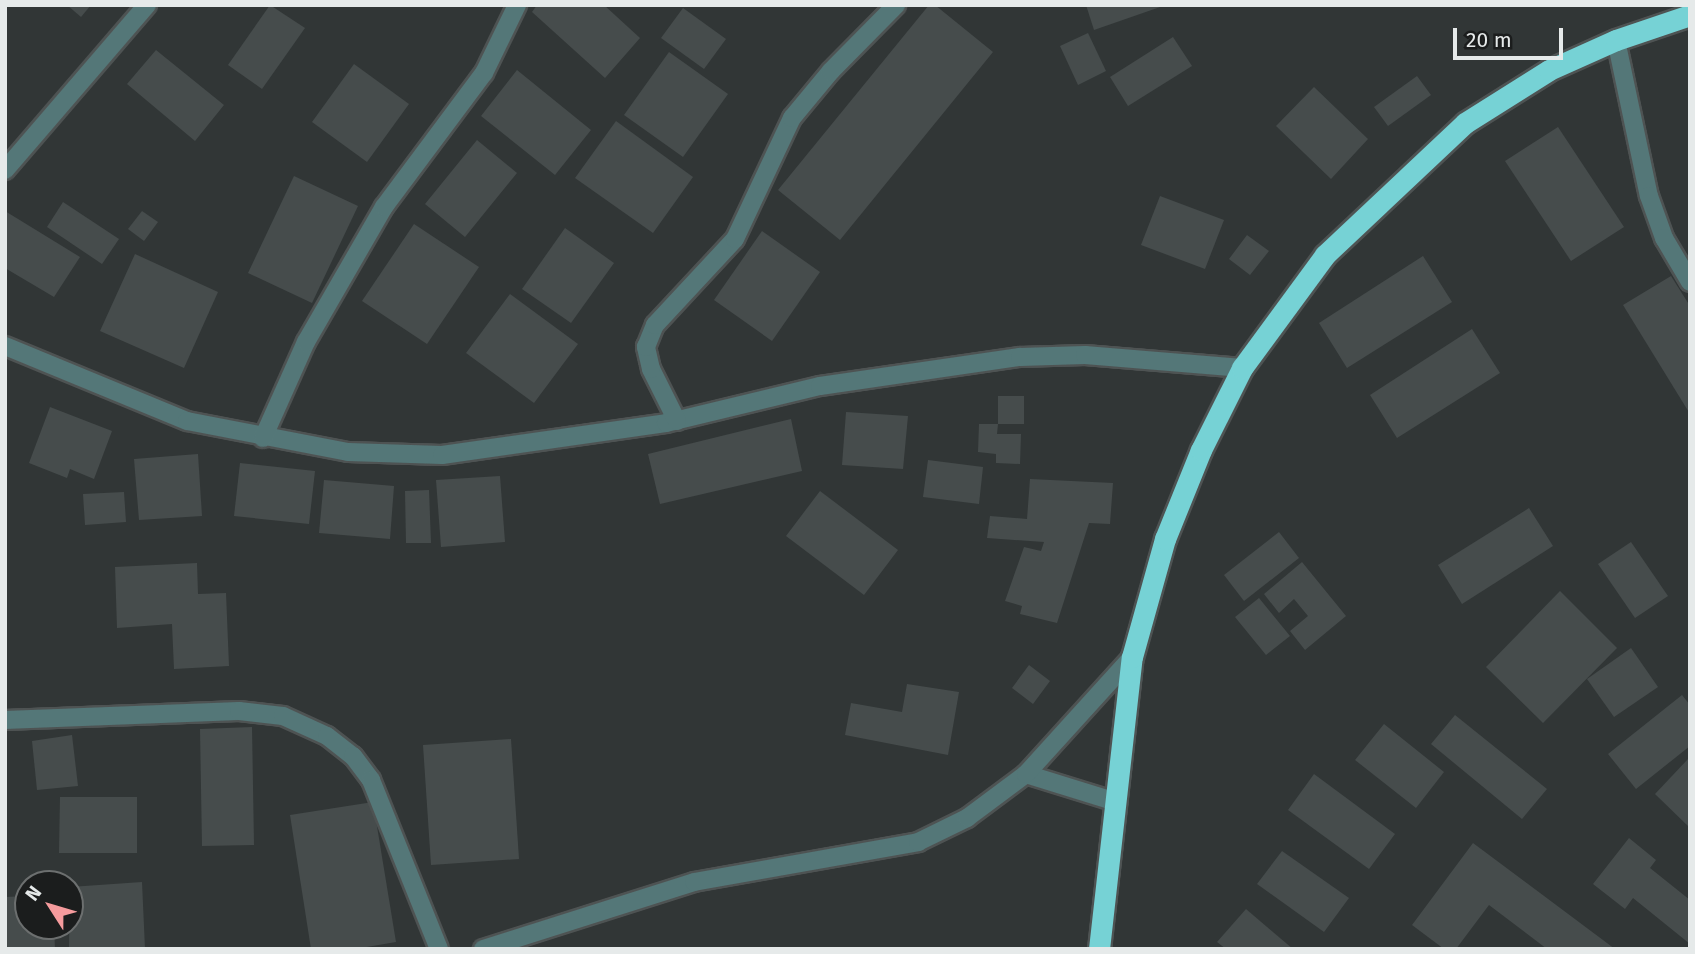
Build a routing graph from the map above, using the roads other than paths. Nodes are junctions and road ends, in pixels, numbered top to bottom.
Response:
1 (147, 5) edge
2 (517, 5) edge
3 (897, 5) edge
4 (1690, 15) edge
5 (1616, 40) junction
6 (5, 170) edge
7 (1690, 282) edge
8 (5, 346) edge
9 (1242, 368) junction
10 (677, 421) junction
11 (263, 438) junction
12 (1132, 657) junction
13 (5, 720) edge
14 (1026, 774) junction
15 (1113, 801) junction
16 (439, 949) edge
17 (483, 949) edge
18 (1099, 949) edge

1 - 6 street
2 - 11 street
3 - 10 street
4 - 5 highway
5 - 7 street
5 - 9 highway
8 - 11 street
9 - 10 street
9 - 12 highway
10 - 11 street
12 - 14 street
12 - 15 highway
13 - 16 street
14 - 15 street
14 - 17 street
15 - 18 highway

